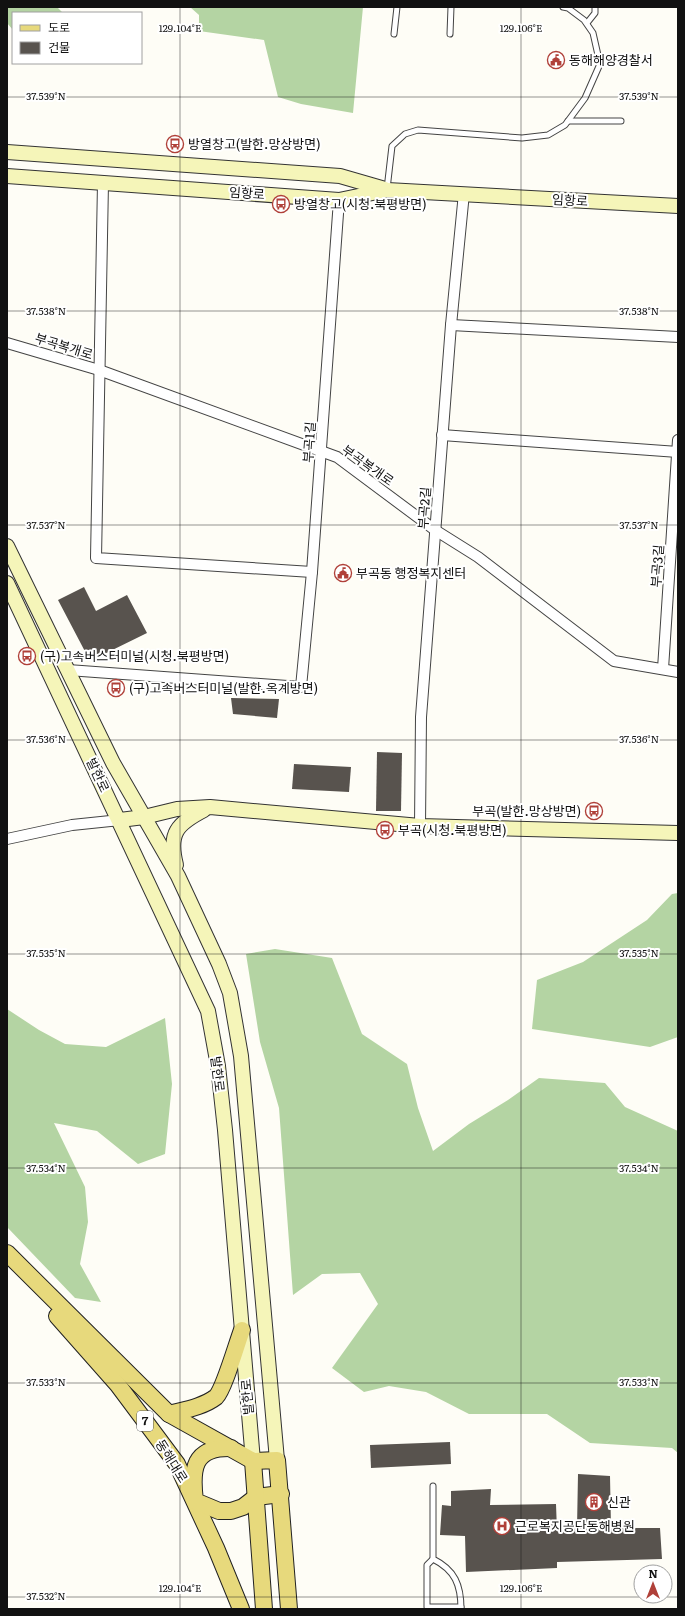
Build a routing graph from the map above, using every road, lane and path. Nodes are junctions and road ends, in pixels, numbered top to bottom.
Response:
1 (397, 7) edge
2 (451, 7) edge
3 (563, 7) edge
4 (595, 7) edge
5 (587, 24) junction
6 (394, 34) dead end
7 (450, 34) dead end
8 (568, 121) junction
9 (621, 121) dead end
10 (7, 152) edge
11 (7, 176) edge
12 (103, 183) junction
13 (387, 190) junction
14 (464, 193) junction
15 (338, 200) junction
16 (678, 206) edge
17 (451, 325) junction
18 (678, 337) edge
19 (7, 342) edge
20 (99, 370) junction
21 (442, 435) junction
22 (678, 440) edge
23 (321, 451) junction
24 (678, 452) edge
25 (436, 530) junction
26 (7, 546) edge
27 (312, 572) junction
28 (7, 583) edge
29 (663, 669) junction
30 (68, 670) junction
31 (678, 672) edge
32 (210, 807) junction
33 (144, 817) junction
34 (120, 820) junction
35 (420, 826) junction
36 (678, 833) edge
37 (7, 839) edge
38 (178, 876) junction
39 (7, 1252) edge
40 (7, 1260) edge
41 (242, 1330) junction
42 (169, 1414) junction
43 (231, 1448) junction
44 (277, 1460) junction
45 (252, 1462) junction
46 (433, 1486) dead end
47 (280, 1494) junction
48 (256, 1497) junction
49 (195, 1501) junction
50 (433, 1559) junction
51 (461, 1608) edge
52 (241, 1609) edge
53 (264, 1609) edge
54 (289, 1609) edge

1 - 6 lane
2 - 7 lane
3 - 5 lane
4 - 5 lane
5 - 8 lane
8 - 9 lane
8 - 13 lane
10 - 13 street
11 - 12 street, 임항로
12 - 15 street, 임항로
12 - 20 street
13 - 14 street, 임항로
13 - 15 street, 임항로
14 - 16 street, 임항로
14 - 17 street, 부곡2길
15 - 23 street, 부곡1길
17 - 18 street
17 - 21 street, 부곡2길
19 - 20 street, 부곡복개로
20 - 23 street, 부곡복개로
20 - 27 street
21 - 24 street
21 - 25 street, 부곡2길
22 - 24 street, 부곡3길
23 - 25 street, 부곡복개로
23 - 27 street, 부곡1길
24 - 29 street, 부곡3길
25 - 29 street, 부곡복개로
25 - 35 street, 부곡2길
26 - 30 street, 발한로
27 - 30 street, 부곡1길
28 - 34 street, 발한로
29 - 31 street, 부곡복개로
30 - 33 street, 발한로
32 - 33 street
32 - 35 street
32 - 38 street
33 - 34 street
33 - 38 street, 발한로
34 - 37 street
34 - 41 street, 발한로
35 - 36 street
38 - 44 street, 발한로
39 - 42 main road, 7
40 - 49 main road, 동해대로 / 7
41 - 42 main road
41 - 45 street, 발한로
42 - 43 main road, 7
43 - 45 main road
43 - 49 main road
44 - 45 main road
44 - 47 main road
45 - 48 main road, 발한로
46 - 50 lane
47 - 48 main road
47 - 54 main road
48 - 49 main road
48 - 53 main road, 발한로
49 - 52 main road, 동해대로 / 7
50 - 51 lane
50 - 51 lane

